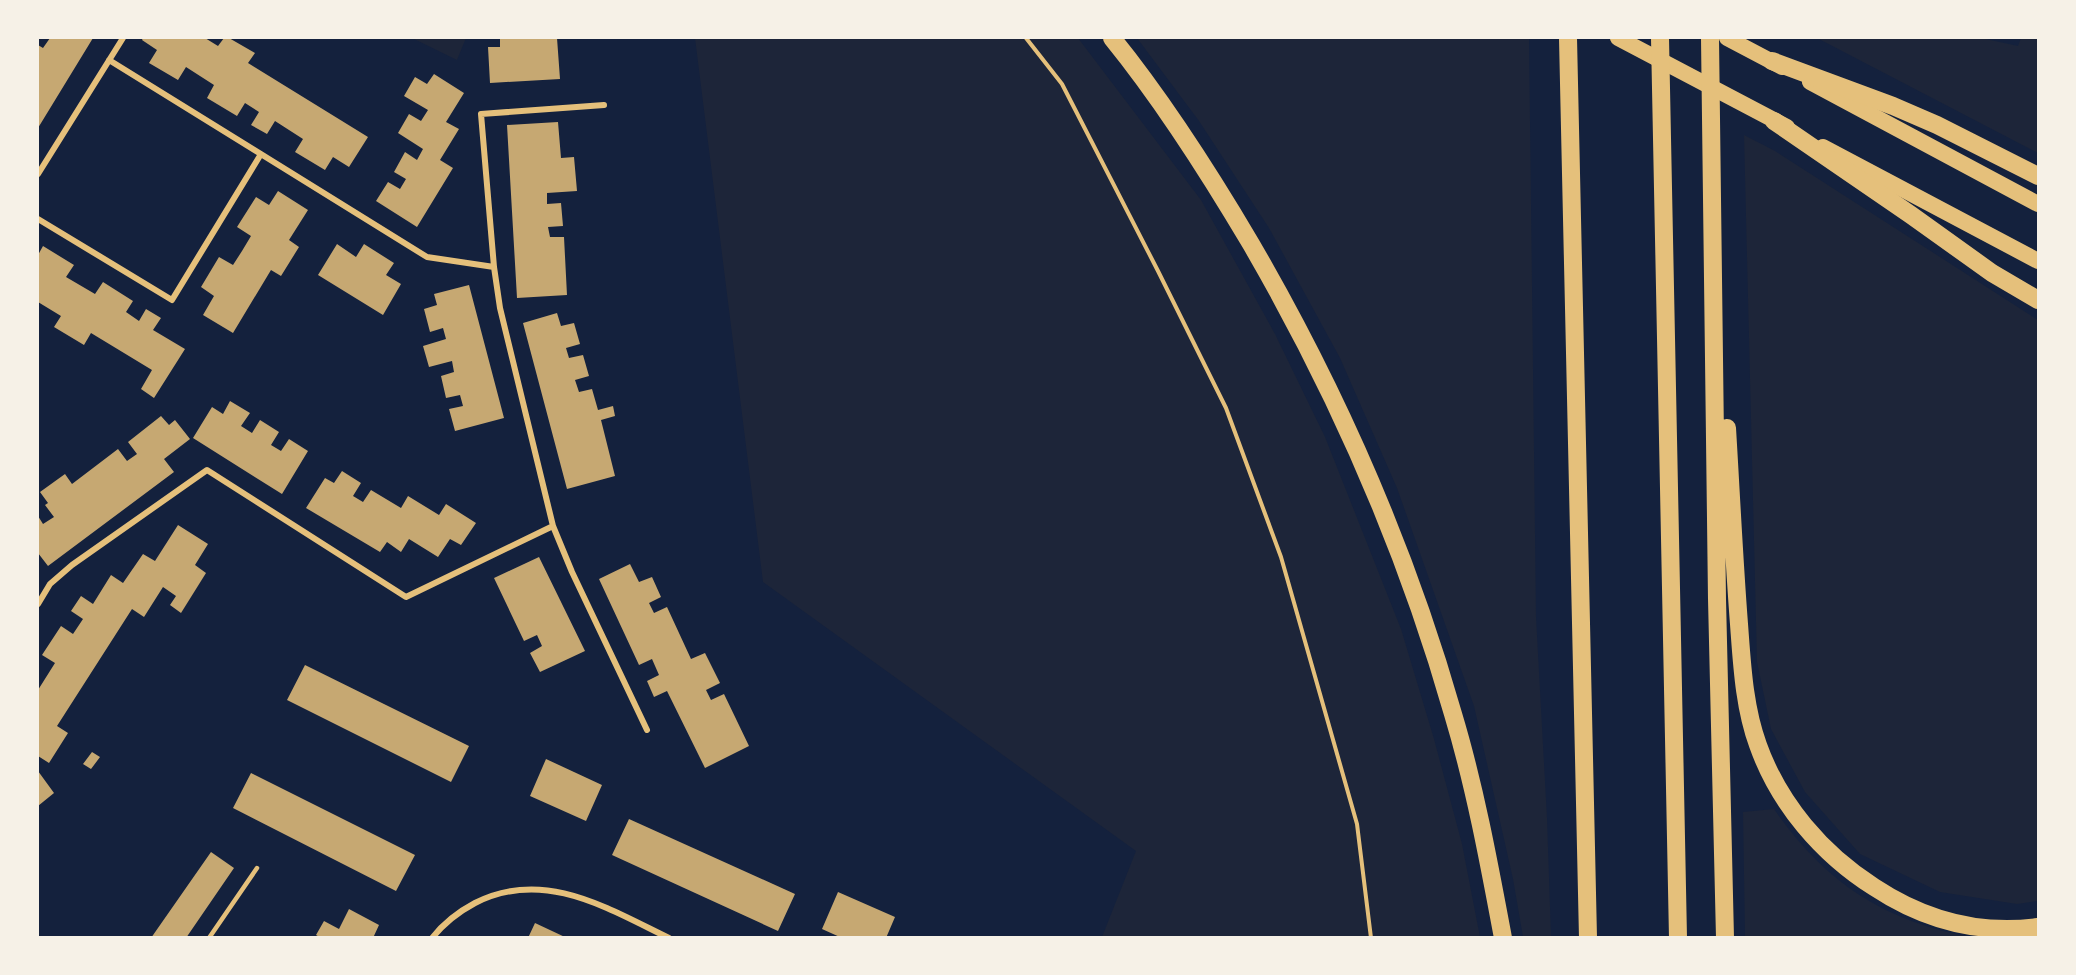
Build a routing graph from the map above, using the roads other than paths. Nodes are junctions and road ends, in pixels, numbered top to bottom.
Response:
1 (123, 38) edge
2 (1112, 38) edge
3 (1568, 38) edge
4 (1618, 38) edge
5 (1660, 38) edge
6 (1710, 38) edge
7 (1727, 38) edge
8 (109, 60) junction
9 (1772, 62) junction
10 (604, 105) dead end
11 (1774, 121) junction
12 (261, 154) junction
13 (38, 174) edge
14 (2038, 176) edge
15 (2038, 204) edge
16 (38, 219) edge
17 (1713, 239) junction
18 (2038, 261) edge
19 (494, 267) junction
20 (2038, 300) edge
21 (553, 526) junction
22 (38, 604) edge
23 (647, 730) dead end
24 (257, 868) dead end
25 (2038, 927) edge
26 (209, 938) edge
27 (432, 938) edge
28 (669, 938) edge
29 (1503, 938) edge
30 (1588, 938) edge
31 (1678, 938) edge
32 (1725, 938) edge

1 - 8 street
2 - 29 highway
3 - 30 highway
4 - 11 highway
5 - 31 highway
6 - 17 highway
7 - 9 highway
8 - 12 street
8 - 13 street
9 - 14 highway
9 - 15 highway
10 - 19 street
11 - 18 highway
11 - 20 highway
12 - 16 street
12 - 19 street
17 - 25 highway
17 - 32 highway
19 - 21 street
21 - 22 street
21 - 23 street
24 - 26 lane
27 - 28 street

